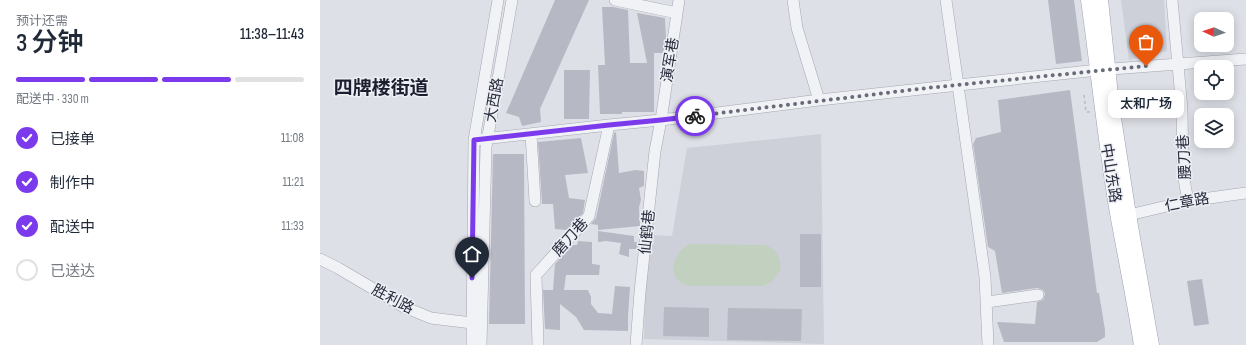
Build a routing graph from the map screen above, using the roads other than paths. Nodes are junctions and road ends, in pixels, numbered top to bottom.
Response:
1 (498, 0) edge
2 (512, 0) edge
3 (615, 0) edge
4 (679, 0) edge
5 (793, 0) edge
6 (946, 0) edge
7 (1088, 0) edge
8 (1101, 0) edge
9 (1172, 0) edge
10 (677, 13) junction
11 (1246, 59) edge
12 (1178, 64) junction
13 (1104, 70) junction
14 (958, 85) junction
15 (820, 100) junction
16 (661, 120) junction
17 (609, 125) junction
18 (531, 134) junction
19 (487, 139) junction
20 (474, 140) junction
21 (1246, 193) edge
22 (535, 201) dead end
23 (1188, 201) junction
24 (1129, 215) junction
25 (320, 259) edge
26 (1038, 295) dead end
27 (986, 302) junction
28 (472, 323) junction
29 (472, 345) edge
30 (482, 345) edge
31 (538, 345) edge
32 (636, 345) edge
33 (988, 345) edge
34 (1140, 345) edge
35 (1152, 345) edge

1 - 20 street, 大西路
2 - 19 street, 大西路
3 - 10 street
4 - 10 street, 演军巷
5 - 15 street
6 - 14 street
7 - 13 main road, 中山东路
8 - 13 main road, 中山东路
9 - 12 street, 腰刀巷
10 - 16 street, 演军巷
11 - 12 street
12 - 13 street
12 - 23 street, 腰刀巷
13 - 14 street
13 - 24 main road, 中山东路
13 - 34 main road, 中山东路
14 - 15 street
14 - 27 street
15 - 16 street
16 - 17 street
16 - 32 street, 仙鹤巷
17 - 18 street
17 - 31 street, 磨刀巷
18 - 19 street
18 - 22 street
19 - 20 street
19 - 30 street, 大西路
20 - 28 street, 大西路
21 - 23 street, 仁章路
23 - 24 street, 仁章路
24 - 35 main road, 中山东路
25 - 28 street, 胜利路
26 - 27 street
27 - 33 street
28 - 29 street, 大西路

